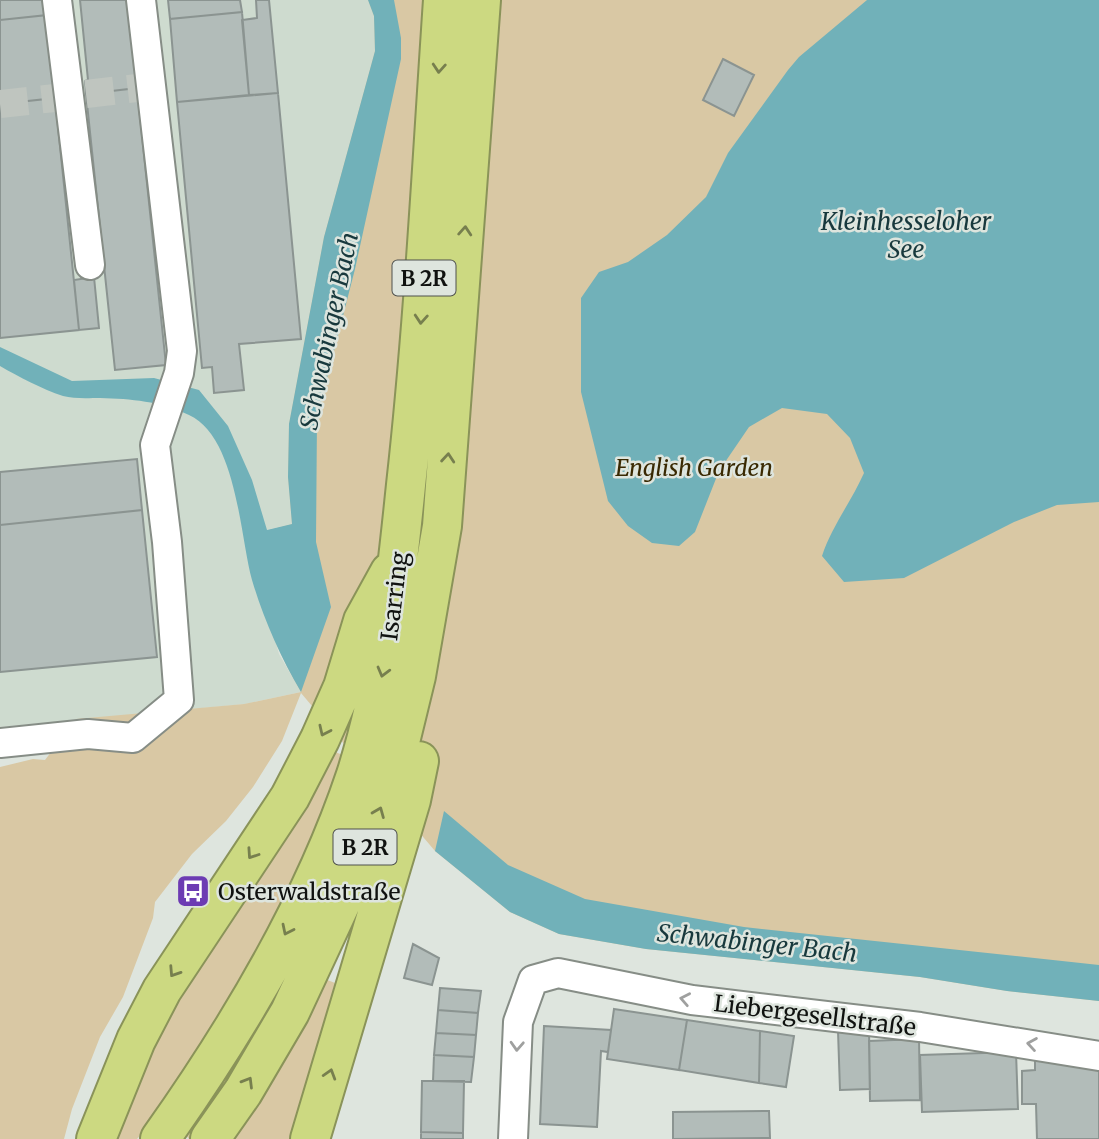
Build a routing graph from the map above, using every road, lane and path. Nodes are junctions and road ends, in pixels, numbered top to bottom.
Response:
1 (57, 0) edge
2 (141, 0) edge
3 (443, 0) edge
4 (481, 0) edge
5 (90, 265) dead end
6 (442, 526) junction
7 (399, 555) junction
8 (0, 743) edge
9 (1099, 1056) edge
10 (96, 1139) edge
11 (160, 1139) edge
12 (210, 1139) edge
13 (310, 1139) edge
14 (513, 1139) edge

1 - 5 street
2 - 8 street
3 -> 7 highway, Isarring / B 2R
6 -> 4 highway, Isarring / B 2R
12 -> 6 highway, Isarring / B 2R
13 -> 6 highway
7 -> 10 highway
7 -> 11 highway, Isarring / B 2R
9 -> 14 street, Liebergesellstraße

